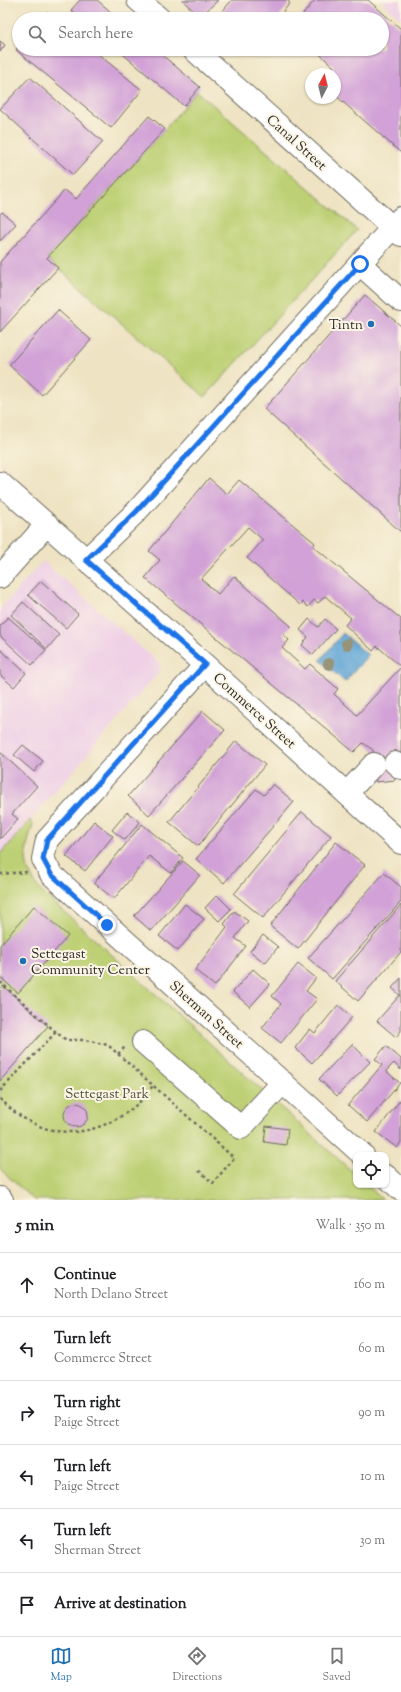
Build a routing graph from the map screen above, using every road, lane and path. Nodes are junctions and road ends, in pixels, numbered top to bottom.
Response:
1 (138, 0) edge
2 (152, 12) edge
3 (201, 56) edge
4 (398, 227) edge
5 (360, 264) junction
6 (401, 301) edge
7 (0, 483) edge
8 (47, 524) junction
9 (86, 560) junction
10 (0, 577) edge
11 (205, 664) junction
12 (390, 765) edge
13 (346, 793) junction
14 (401, 843) edge
15 (50, 872) junction
16 (0, 874) edge
17 (0, 982) edge
18 (56, 1032) junction
19 (143, 1042) dead end
20 (283, 1082) junction
21 (153, 1086) junction
22 (0, 1091) edge
23 (0, 1099) edge
24 (359, 1152) edge
25 (197, 1169) dead end
26 (389, 1179) edge
27 (401, 1190) edge

1 - 2 street
3 - 4 street, Canal Street
4 - 5 street
5 - 6 street
5 - 9 street
7 - 8 street, Commerce Street
8 - 9 street, Commerce Street
8 - 10 street
9 - 11 street, Commerce Street
11 - 13 street, Commerce Street
11 - 15 street
12 - 13 street
13 - 14 street, Commerce Street
15 - 16 path
15 - 20 street, Sherman Street
17 - 18 path
18 - 21 path
18 - 22 path
19 - 20 street
20 - 24 street, Sherman Street
21 - 23 path
21 - 25 path
26 - 27 street

